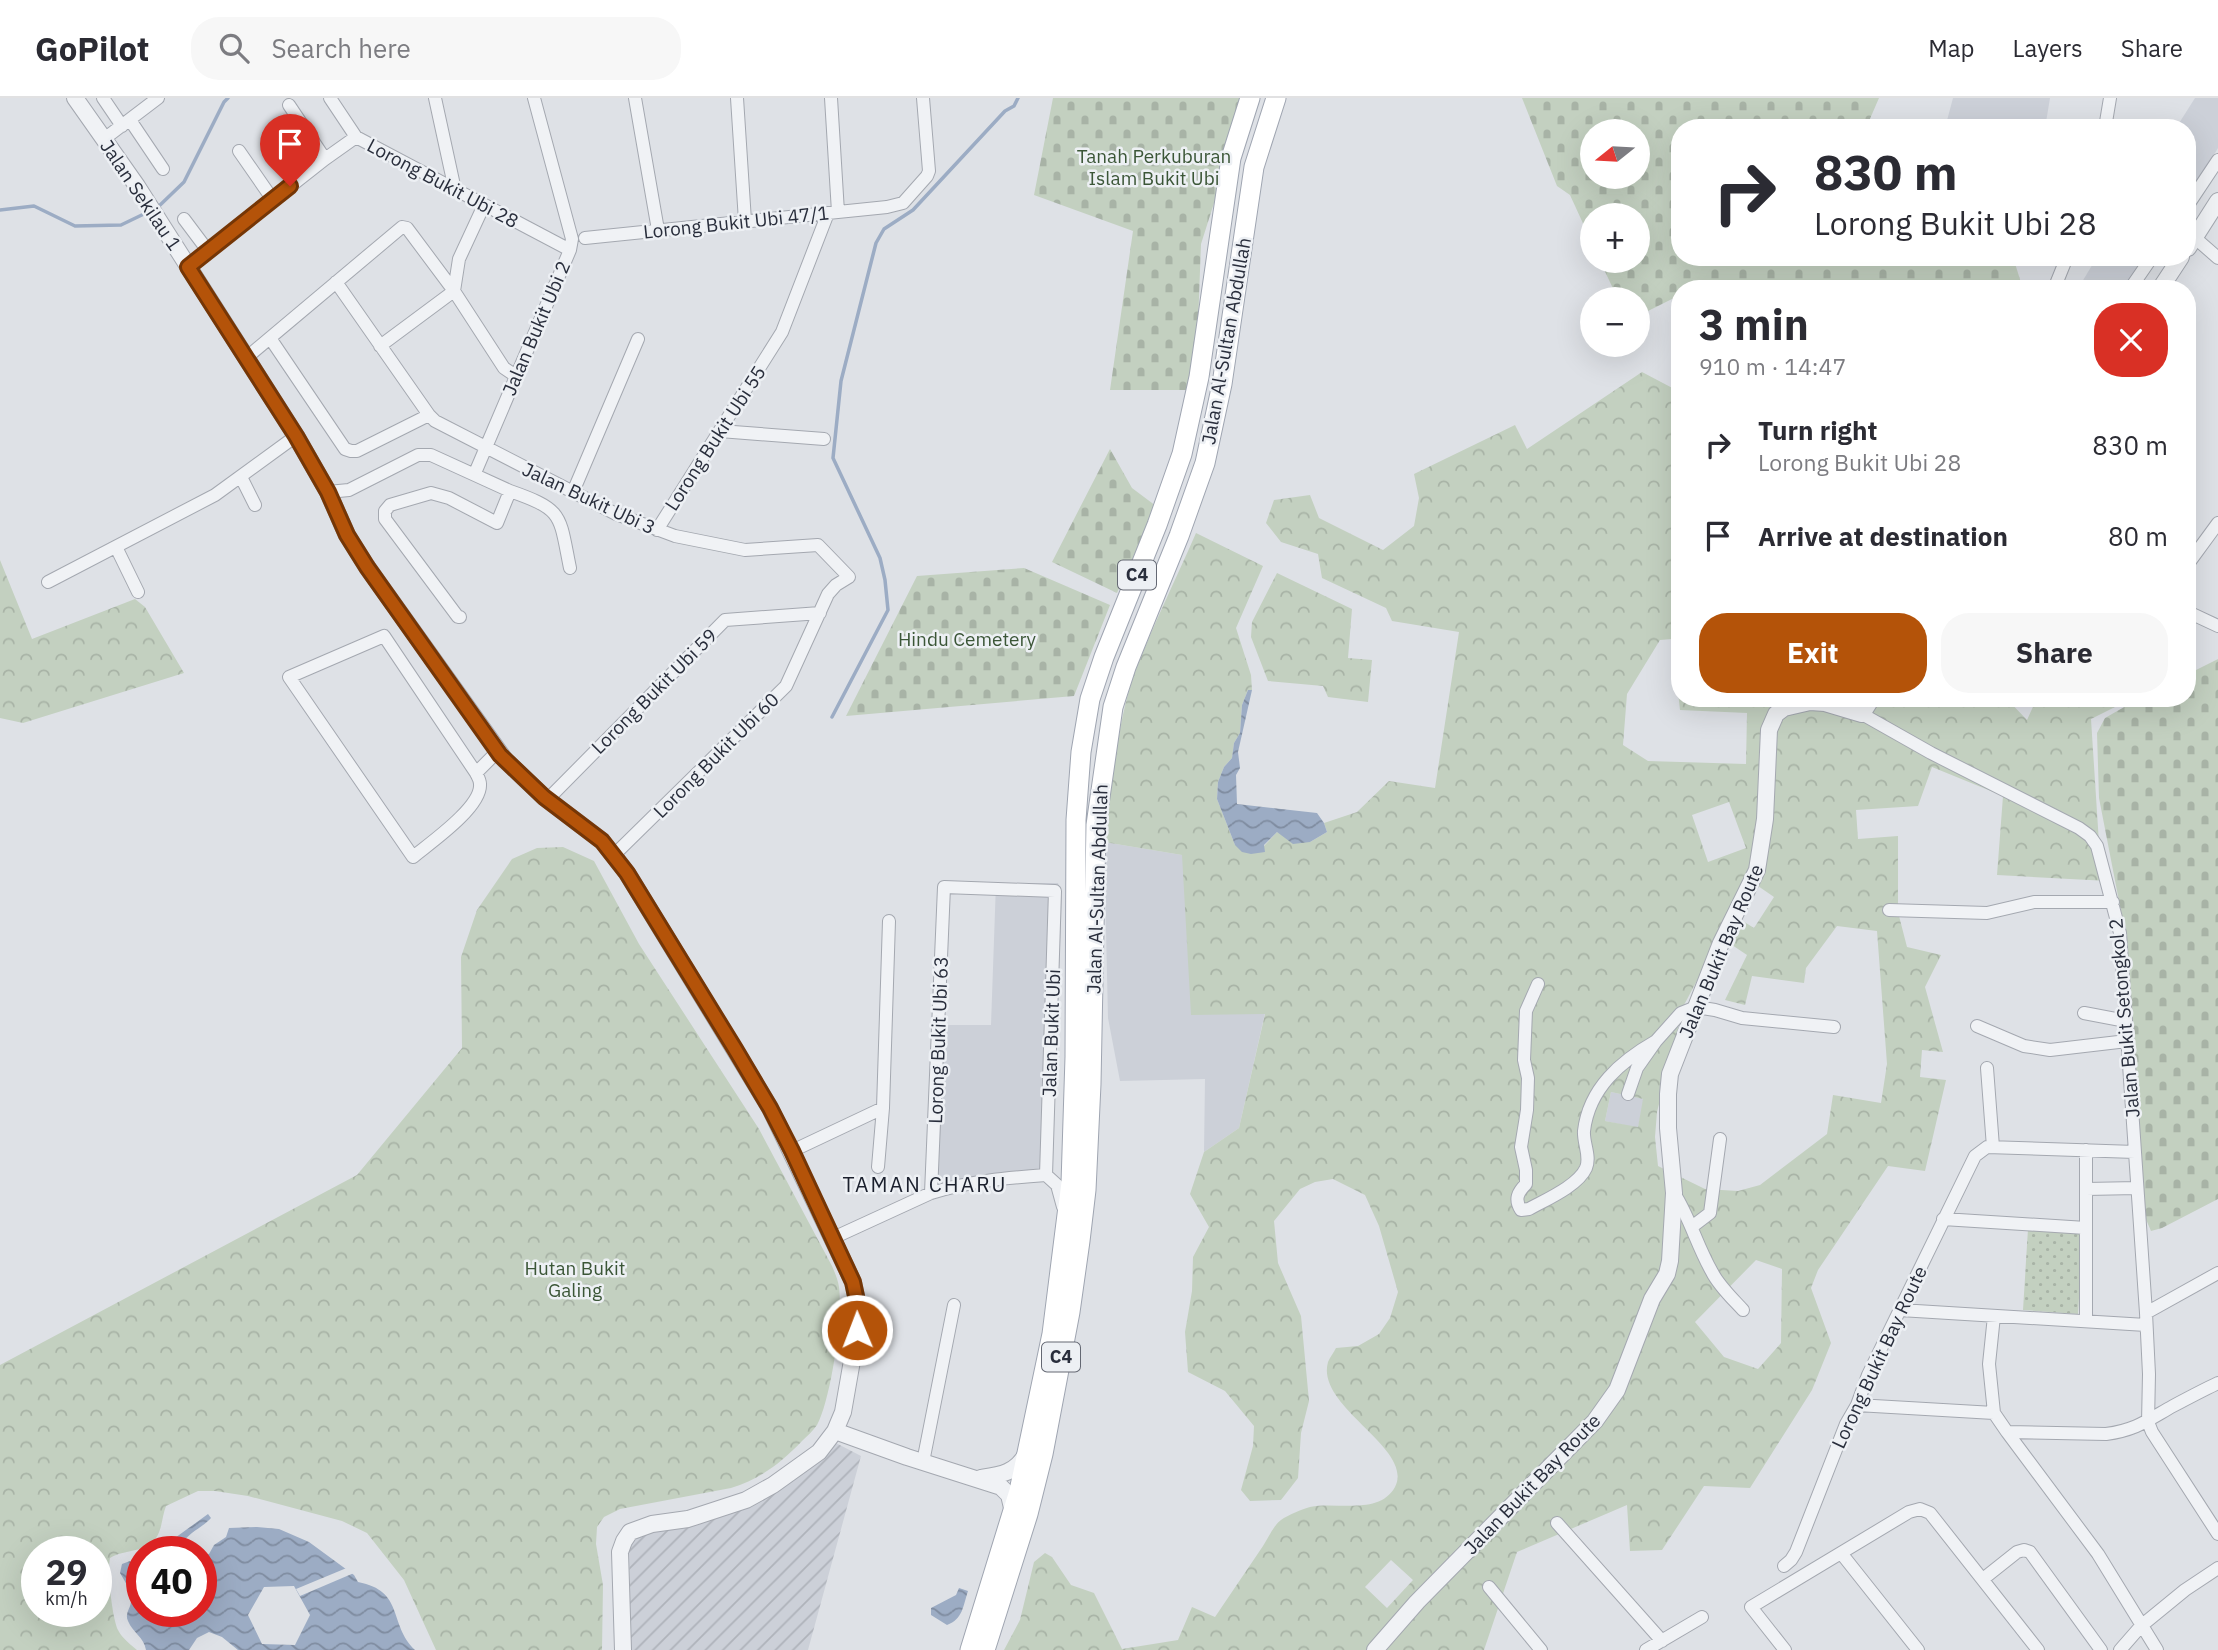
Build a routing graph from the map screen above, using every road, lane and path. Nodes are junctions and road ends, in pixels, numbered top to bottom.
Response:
1 (75, 98) edge
2 (103, 98) edge
3 (158, 98) edge
4 (330, 98) edge
5 (435, 98) edge
6 (534, 98) edge
7 (635, 98) edge
8 (737, 98) edge
9 (831, 98) edge
10 (923, 98) edge
11 (1250, 98) edge
12 (1276, 98) edge
13 (2110, 98) edge
14 (289, 105) dead end
15 (2106, 119) edge
16 (126, 123) junction
17 (356, 137) junction
18 (104, 139) junction
19 (239, 151) dead end
20 (325, 159) junction
21 (2218, 160) edge
22 (163, 169) dead end
23 (455, 190) junction
24 (2196, 193) edge
25 (273, 200) junction
26 (2218, 201) edge
27 (484, 205) junction
28 (833, 212) junction
29 (184, 219) dead end
30 (745, 221) junction
31 (658, 230) junction
32 (2196, 234) edge
33 (585, 238) dead end
34 (2196, 244) edge
35 (570, 250) junction
36 (208, 251) junction
37 (2216, 251) edge
38 (188, 267) junction
39 (336, 282) junction
40 (454, 292) junction
41 (270, 338) junction
42 (638, 339) dead end
43 (380, 346) junction
44 (246, 358) junction
45 (516, 376) junction
46 (429, 415) junction
47 (720, 431) junction
48 (296, 436) junction
49 (824, 439) dead end
50 (485, 448) junction
51 (475, 473) junction
52 (241, 477) junction
53 (510, 491) junction
54 (328, 492) junction
55 (573, 492) junction
56 (256, 505) dead end
57 (2218, 523) edge
58 (657, 530) junction
59 (116, 547) junction
60 (2196, 553) edge
61 (570, 568) dead end
62 (849, 577) joint
63 (48, 582) dead end
64 (138, 592) dead end
65 (820, 613) junction
66 (2196, 616) edge
67 (460, 617) dead end
68 (2218, 626) edge
69 (1788, 707) edge
70 (1838, 707) edge
71 (1866, 707) edge
72 (1862, 714) junction
73 (498, 751) junction
74 (476, 773) junction
75 (544, 797) junction
76 (614, 855) junction
77 (1055, 891) joint
78 (2113, 902) junction
79 (1889, 910) dead end
80 (889, 921) dead end
81 (1538, 984) dead end
82 (1696, 1007) junction
83 (2084, 1013) dead end
84 (2126, 1021) junction
85 (1977, 1026) dead end
86 (1834, 1027) dead end
87 (1656, 1041) junction
88 (2127, 1041) junction
89 (1987, 1069) dead end
90 (1628, 1094) dead end
91 (883, 1108) junction
92 (1720, 1139) dead end
93 (1987, 1149) junction
94 (2086, 1150) junction
95 (792, 1151) junction
96 (2134, 1152) junction
97 (878, 1167) dead end
98 (1046, 1175) junction
99 (2137, 1188) junction
100 (2086, 1189) junction
101 (931, 1193) junction
102 (1674, 1193) junction
103 (1943, 1219) junction
104 (1065, 1224) junction
105 (1693, 1226) junction
106 (2086, 1228) junction
107 (833, 1238) junction
108 (2218, 1273) edge
109 (954, 1305) dead end
110 (1743, 1310) dead end
111 (1899, 1310) junction
112 (1994, 1316) junction
113 (2146, 1319) junction
114 (2086, 1321) junction
115 (2218, 1383) edge
116 (1857, 1405) junction
117 (1994, 1413) junction
118 (2148, 1422) junction
119 (835, 1431) junction
120 (2007, 1432) junction
121 (1030, 1447) junction
122 (923, 1462) junction
123 (978, 1479) junction
124 (1013, 1514) junction
125 (1557, 1523) dead end
126 (2218, 1534) edge
127 (1841, 1553) junction
128 (1784, 1566) dead end
129 (2218, 1568) edge
130 (1983, 1579) junction
131 (1489, 1587) dead end
132 (1702, 1617) dead end
133 (2141, 1626) junction
134 (1662, 1641) junction
135 (2034, 1645) edge
136 (623, 1650) edge
137 (970, 1650) edge
138 (985, 1650) edge
139 (1376, 1650) edge
140 (1541, 1650) edge
141 (1646, 1650) edge
142 (1785, 1650) edge
143 (1918, 1650) edge
144 (2019, 1650) edge
145 (2101, 1650) edge
146 (2120, 1650) edge
147 (2157, 1650) edge

1 - 18 street, Jalan Sekilau 1
2 - 16 street
3 - 16 street
4 - 17 street
5 - 23 street
6 - 35 street, Jalan Bukit Ubi 2
7 - 31 street
8 - 30 street
9 - 28 street
10 - 28 street, Lorong Bukit Ubi 47/1
11 - 104 main road, Jalan Al-Sultan Abdullah / C4
12 - 138 main road, Jalan Al-Sultan Abdullah / C4
13 - 15 street
14 - 20 street
16 - 18 street
16 - 22 street
17 - 20 street, Lorong Bukit Ubi 28
17 - 23 street, Lorong Bukit Ubi 28
18 - 38 street, Jalan Sekilau 1
19 - 25 street
20 - 25 street, Lorong Bukit Ubi 28
21 - 24 street
23 - 27 street, Lorong Bukit Ubi 28
25 - 36 street, Lorong Bukit Ubi 28
26 - 32 street
27 - 35 street, Lorong Bukit Ubi 28
27 - 40 street
28 - 30 street, Lorong Bukit Ubi 47/1
28 - 47 street, Lorong Bukit Ubi 55
29 - 36 street
30 - 31 street, Lorong Bukit Ubi 47/1
31 - 33 street, Lorong Bukit Ubi 47/1
34 - 37 street
35 - 45 street, Jalan Bukit Ubi 2
36 - 38 street, Lorong Bukit Ubi 28
38 - 44 street, Jalan Sekilau 1
39 - 40 street
39 - 41 street
39 - 43 street
40 - 43 street
40 - 45 street
41 - 44 street
41 - 46 street
42 - 55 street
43 - 46 street
44 - 48 street, Jalan Sekilau 1
45 - 50 street, Jalan Bukit Ubi 2
46 - 50 street, Jalan Bukit Ubi 3
47 - 49 street
47 - 58 street, Lorong Bukit Ubi 55
48 - 52 street
48 - 54 street, Jalan Sekilau 1
50 - 51 street, Jalan Bukit Ubi 2
50 - 55 street, Jalan Bukit Ubi 3
51 - 53 street
51 - 54 street
52 - 56 street
52 - 59 street
53 - 61 street
53 - 67 street
54 - 73 street, Jalan Sekilau 1
55 - 58 street, Jalan Bukit Ubi 3
57 - 60 street
58 - 62 street, Jalan Bukit Ubi 3
59 - 63 street
59 - 64 street
62 - 65 street, Lorong Bukit Ubi 60
65 - 75 street, Lorong Bukit Ubi 59
65 - 76 street, Lorong Bukit Ubi 60
66 - 68 street
69 - 82 street, Jalan Bukit Bay Route
70 - 72 street, Jalan Bukit Bay Route
71 - 72 street
72 - 78 street, Jalan Bukit Setongkol 2
73 - 74 street
73 - 75 street, Jalan Sekilau 1
74 - 74 street
75 - 76 street, Jalan Sekilau 1
76 - 95 street, Jalan Sekilau 1
77 - 98 street, Jalan Bukit Ubi
77 - 101 street, Lorong Bukit Ubi 63
78 - 79 street
78 - 84 street, Jalan Bukit Setongkol 2
80 - 91 street
81 - 87 street
82 - 86 street
82 - 87 street
82 - 102 street, Jalan Bukit Bay Route
83 - 84 street
84 - 88 street, Jalan Bukit Setongkol 2
85 - 88 street
87 - 90 street
88 - 96 street, Jalan Bukit Setongkol 2
89 - 93 street
91 - 95 street
91 - 97 street
92 - 105 street
93 - 94 street
93 - 103 street, Lorong Bukit Bay Route
94 - 96 street
94 - 100 street
95 - 107 street, Jalan Sekilau 1
96 - 99 street, Jalan Bukit Setongkol 2
98 - 101 street
98 - 104 street
99 - 100 street
99 - 113 street, Jalan Bukit Setongkol 2
100 - 106 street
101 - 107 street
102 - 105 street
102 - 139 street, Jalan Bukit Bay Route
103 - 106 street
103 - 111 street, Lorong Bukit Bay Route
104 - 121 main road, Jalan Al-Sultan Abdullah / C4
105 - 110 street
106 - 114 street
107 - 119 street, Jalan Sekilau 1
108 - 113 street
109 - 122 street
111 - 112 street
111 - 116 street, Lorong Bukit Bay Route
112 - 114 street
112 - 117 street
113 - 114 street
113 - 118 street, Jalan Bukit Setongkol 2
115 - 118 street
116 - 117 street
116 - 128 street, Lorong Bukit Bay Route
117 - 120 street
118 - 120 street
118 - 126 street
119 - 122 street
119 - 136 street
120 - 133 street
121 - 123 street
121 - 124 main road, Jalan Al-Sultan Abdullah / C4
122 - 123 street
123 - 124 street
124 - 137 main road, Jalan Al-Sultan Abdullah / C4
125 - 134 street
127 - 130 street
127 - 142 street
127 - 143 street
129 - 133 street
130 - 135 street
130 - 145 street
131 - 140 street
132 - 134 street
133 - 146 street
133 - 147 street
134 - 141 street
135 - 144 street

